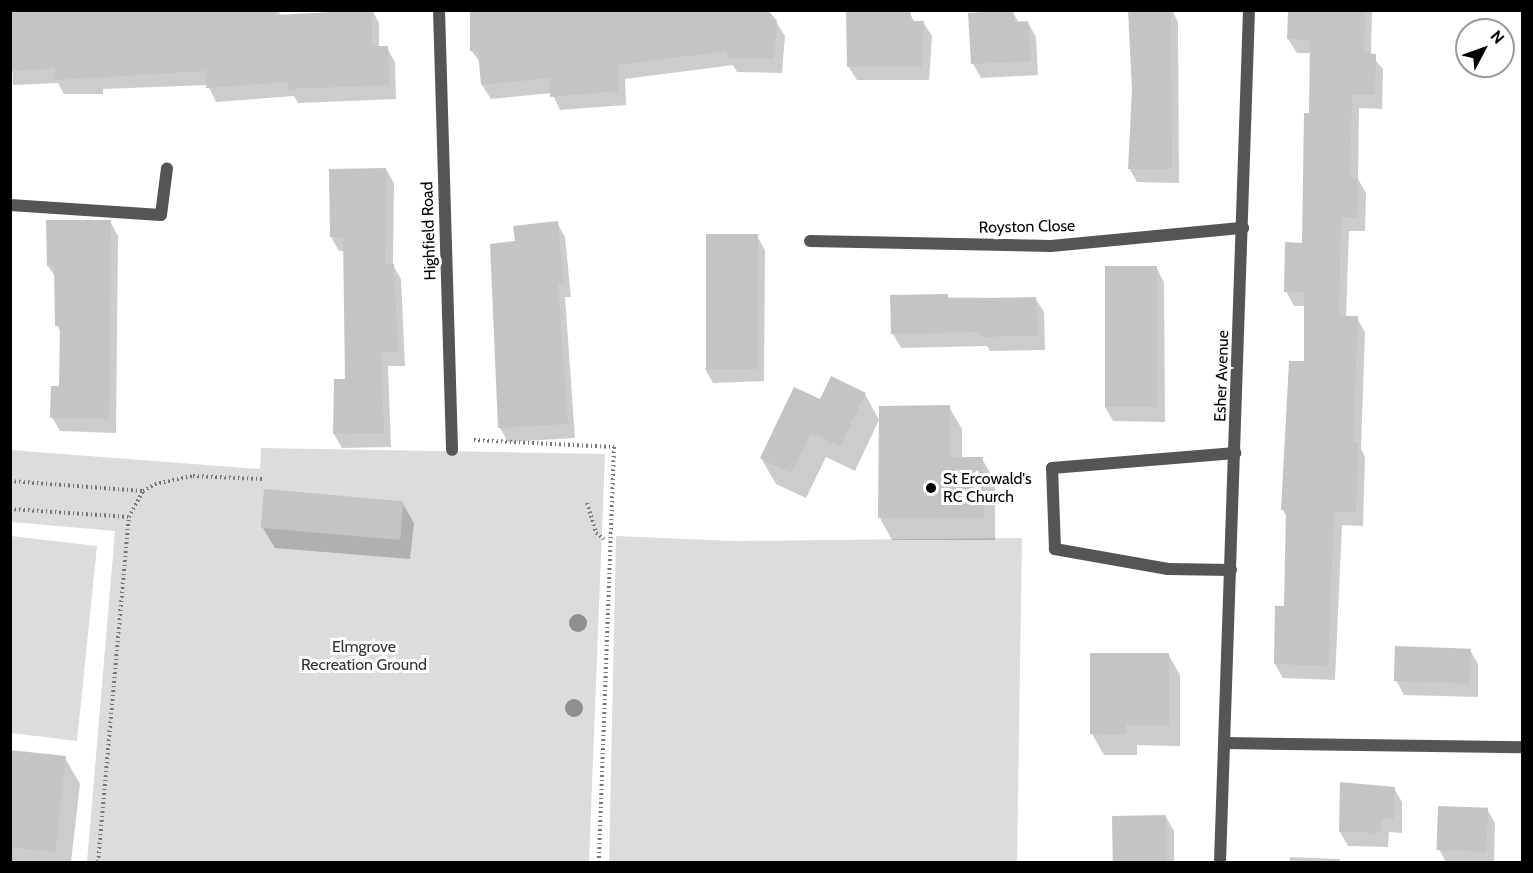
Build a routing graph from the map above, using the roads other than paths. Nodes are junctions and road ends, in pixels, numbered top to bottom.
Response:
1 (439, 10) edge
2 (1249, 10) edge
3 (167, 168) dead end
4 (10, 205) edge
5 (1244, 228) junction
6 (810, 241) dead end
7 (452, 444) road end
8 (1236, 453) junction
9 (1231, 570) junction
10 (1225, 743) junction
11 (1522, 747) edge
12 (1220, 862) edge

1 - 7 street, Highfield Road
2 - 5 street, Esher Avenue
3 - 4 street
5 - 6 street, Royston Close
5 - 8 street, Esher Avenue
8 - 9 street, Esher Avenue
8 - 9 street
9 - 10 street, Esher Avenue
10 - 11 street
10 - 12 street, Esher Avenue

